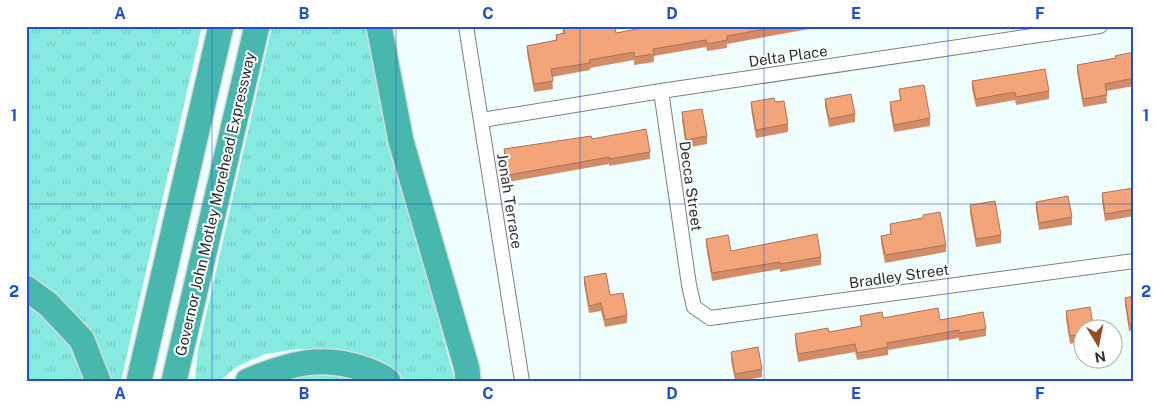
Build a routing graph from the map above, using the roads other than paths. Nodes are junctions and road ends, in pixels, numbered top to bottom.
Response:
1 (221, 26) edge
2 (257, 26) edge
3 (379, 26) edge
4 (466, 26) edge
5 (1100, 26) edge
6 (660, 91) junction
7 (482, 120) junction
8 (1134, 261) edge
9 (689, 285) joint
10 (26, 288) edge
11 (98, 381) edge
12 (139, 381) edge
13 (174, 381) edge
14 (248, 381) edge
15 (388, 381) edge
16 (468, 381) edge
17 (522, 381) edge

1 - 12 highway
2 - 13 highway, Governor John Motley Morehead Expressway
3 - 16 highway
4 - 7 street, Jonah Terrace
5 - 6 street, Delta Place
6 - 7 street, Delta Place
6 - 9 street, Decca Street
7 - 17 street, Jonah Terrace
8 - 9 street, Bradley Street
10 - 11 highway
14 - 15 highway

